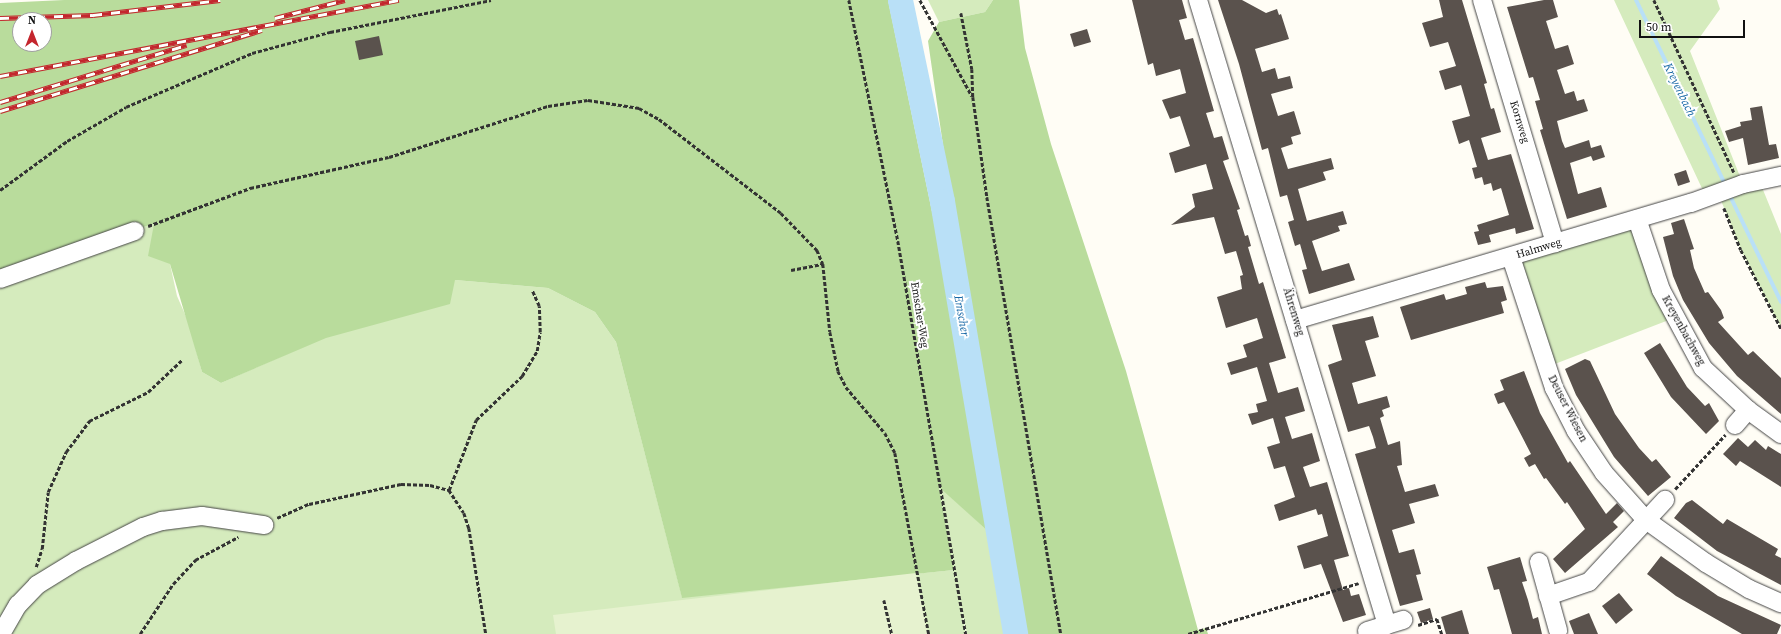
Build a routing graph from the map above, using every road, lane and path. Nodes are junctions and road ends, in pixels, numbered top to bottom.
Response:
1 (491, 0) edge
2 (849, 0) edge
3 (920, 0) edge
4 (1198, 0) edge
5 (1482, 0) edge
6 (1654, 0) edge
7 (960, 13) dead end
8 (973, 97) junction
9 (1781, 176) edge
10 (1740, 185) junction
11 (0, 190) edge
12 (1718, 193) junction
13 (1637, 219) junction
14 (135, 231) joint
15 (1555, 244) junction
16 (1511, 257) junction
17 (823, 264) junction
18 (791, 270) dead end
19 (0, 279) edge
20 (532, 290) dead end
21 (1295, 320) junction
22 (1781, 328) edge
23 (182, 360) dead end
24 (1748, 410) junction
25 (1735, 425) joint
26 (1781, 434) edge
27 (449, 490) junction
28 (1665, 500) joint
29 (1646, 520) junction
30 (264, 525) joint
31 (240, 536) dead end
32 (1538, 562) dead end
33 (1373, 579) junction
34 (28, 593) junction
35 (1548, 596) junction
36 (884, 600) dead end
37 (1781, 603) edge
38 (1401, 624) junction
39 (1558, 630) dead end
40 (1199, 632) edge
41 (1367, 632) dead end
42 (1, 634) edge
43 (140, 634) edge
44 (486, 634) edge
45 (892, 634) edge
46 (929, 634) edge
47 (966, 634) edge
48 (1061, 634) edge
49 (1188, 634) edge
50 (1442, 634) edge

1 - 11 path
2 - 47 path, Emscher-Weg
3 - 8 path
4 - 21 street, Ährenweg
5 - 15 street, Kornweg
6 - 10 path
7 - 8 path
8 - 48 path
9 - 10 street, Halmweg
10 - 12 street, Halmweg
12 - 13 street, Halmweg
12 - 22 path
13 - 15 street, Halmweg
13 - 24 street, Kreyenbachweg
14 - 17 path
14 - 19 street
15 - 16 street, Halmweg
16 - 21 street, Halmweg
16 - 29 street, Deuser Wiesen
17 - 18 path
17 - 46 path
20 - 27 path
21 - 33 street, Ährenweg
23 - 34 path
24 - 25 street
24 - 26 street, Kreyenbachweg
25 - 28 path
27 - 30 path
27 - 44 path
28 - 29 street
29 - 35 street
29 - 37 street, Deuser Wiesen
30 - 34 street
31 - 43 path
32 - 35 street
33 - 38 street, Ährenweg
33 - 40 path
34 - 42 street
35 - 39 street
36 - 45 path
38 - 41 street
38 - 50 path
40 - 49 path

